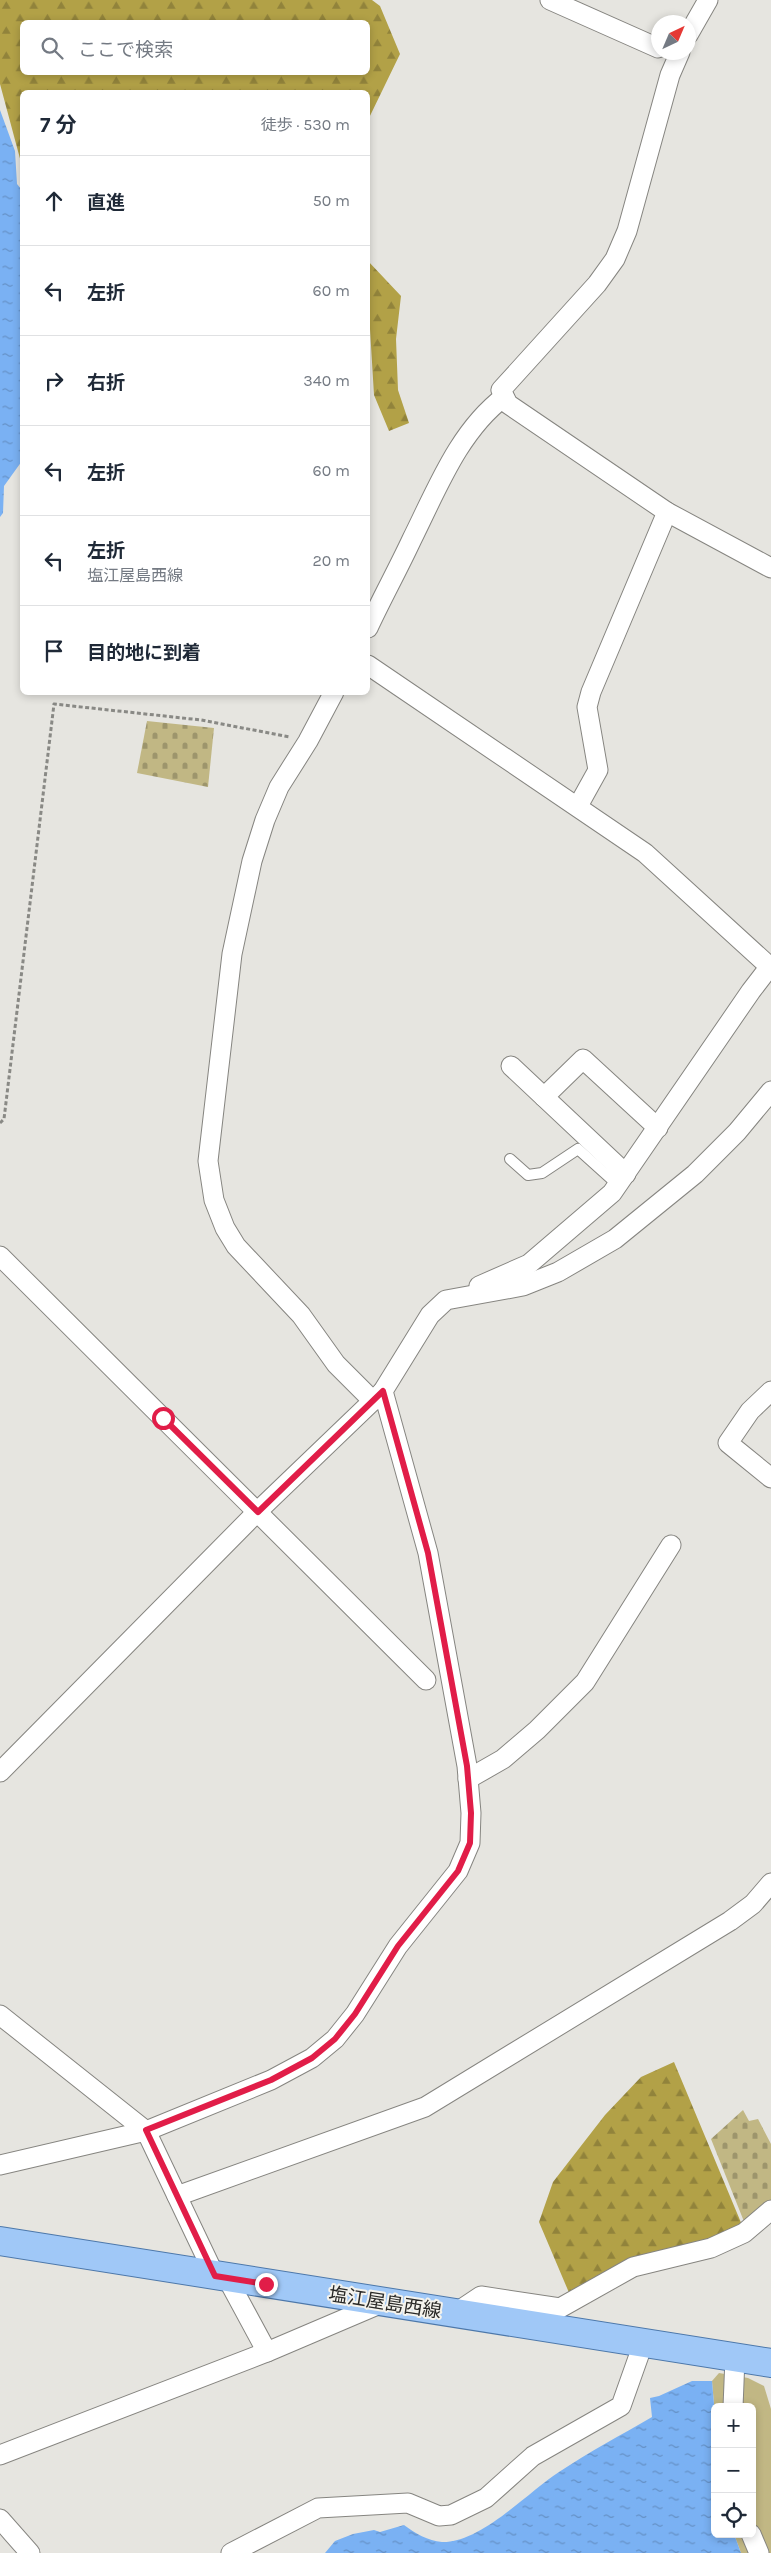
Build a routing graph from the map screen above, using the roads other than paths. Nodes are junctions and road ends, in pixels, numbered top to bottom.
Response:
1 (550, 0) edge
2 (708, 0) edge
3 (696, 21) edge
4 (651, 45) edge
5 (674, 60) edge
6 (504, 397) junction
7 (667, 512) junction
8 (771, 568) edge
9 (370, 624) edge
10 (370, 666) edge
11 (332, 695) edge
12 (578, 806) junction
13 (770, 966) edge
14 (511, 1066) dead end
15 (771, 1091) edge
16 (544, 1097) junction
17 (658, 1128) junction
18 (510, 1159) dead end
19 (622, 1180) junction
20 (0, 1256) edge
21 (446, 1300) junction
22 (771, 1391) edge
23 (378, 1396) junction
24 (771, 1478) edge
25 (258, 1512) junction
26 (671, 1545) dead end
27 (426, 1680) dead end
28 (0, 1772) edge
29 (468, 1779) junction
30 (771, 1882) edge
31 (0, 2015) edge
32 (146, 2130) junction
33 (0, 2165) edge
34 (177, 2196) junction
35 (771, 2210) edge
36 (0, 2241) edge
37 (221, 2277) junction
38 (382, 2303) junction
39 (454, 2314) junction
40 (644, 2344) junction
41 (267, 2352) junction
42 (735, 2358) junction
43 (771, 2363) edge
44 (733, 2403) edge
45 (0, 2455) edge
46 (0, 2519) edge
47 (753, 2538) edge
48 (30, 2553) edge
49 (231, 2553) edge
50 (759, 2553) edge

1 - 4 street
2 - 3 street
5 - 6 street
6 - 7 street
6 - 9 street
7 - 8 street
7 - 12 street
10 - 12 street
11 - 23 street
12 - 13 street
13 - 17 street
14 - 16 street
15 - 21 street
16 - 17 street
16 - 19 street
17 - 19 street
18 - 19 lane
19 - 21 street
20 - 25 street
21 - 23 street
22 - 24 street
23 - 25 street
23 - 29 street
25 - 27 street
25 - 28 street
26 - 29 street
29 - 32 street
30 - 34 street
31 - 32 street
32 - 33 street
32 - 34 street
34 - 37 street
35 - 39 street
36 - 37 main road, 塩江屋島西線
37 - 38 main road, 塩江屋島西線
37 - 41 street
38 - 39 main road, 塩江屋島西線
38 - 41 street
39 - 40 main road, 塩江屋島西線
40 - 42 main road, 塩江屋島西線
40 - 49 street
41 - 45 street
42 - 43 main road, 塩江屋島西線
42 - 44 street
46 - 48 street
47 - 50 street

